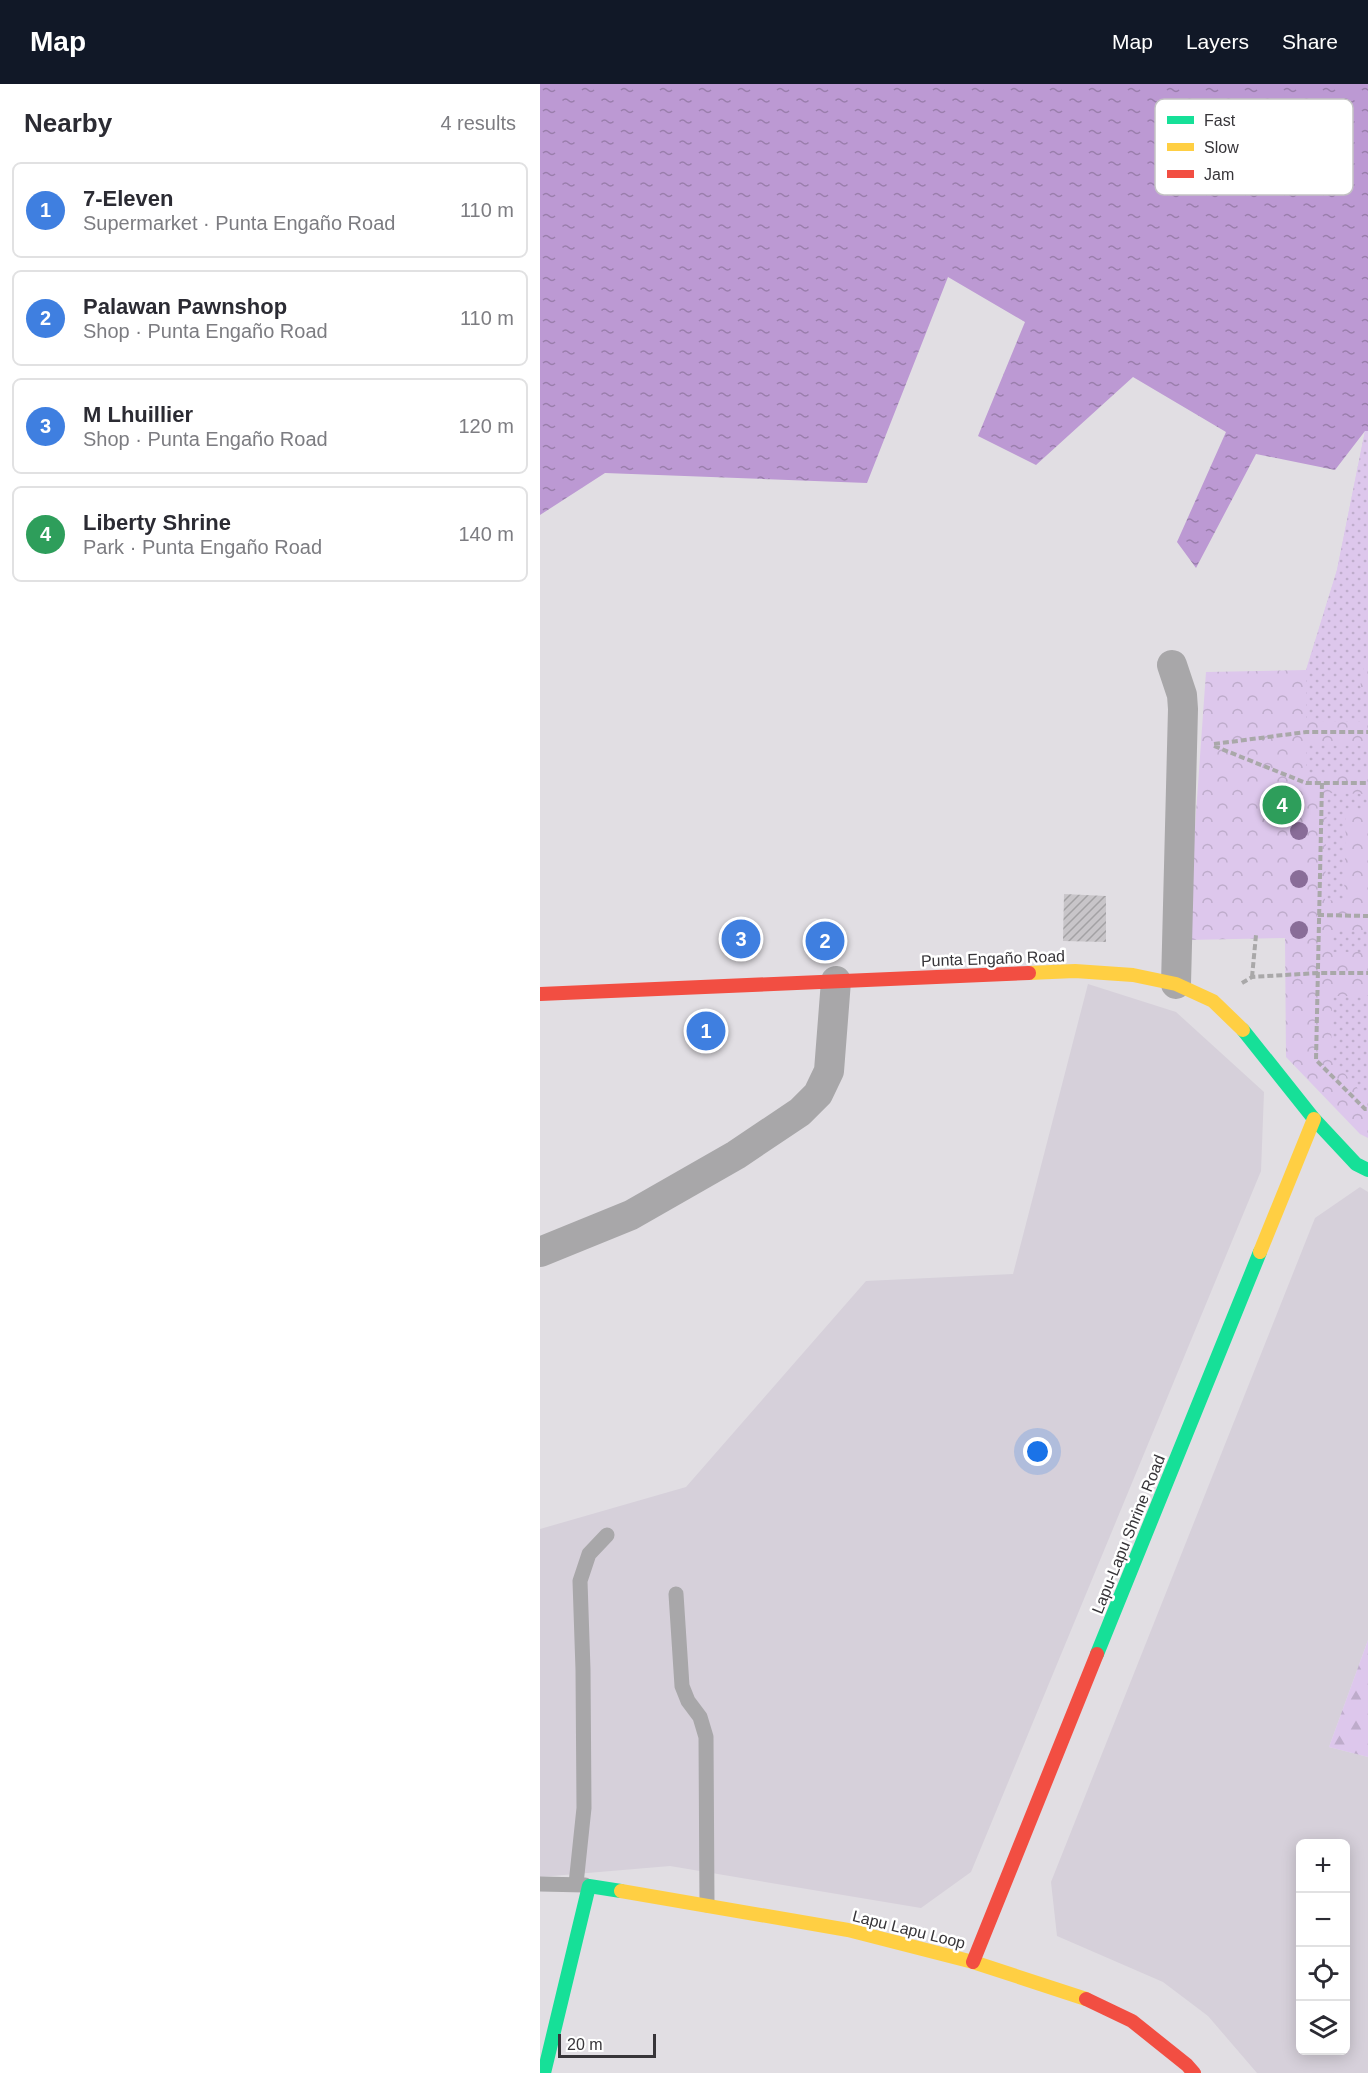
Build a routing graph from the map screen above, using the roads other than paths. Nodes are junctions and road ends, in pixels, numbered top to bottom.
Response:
1 (1172, 665) dead end
2 (836, 981) junction
3 (1176, 984) junction
4 (540, 994) edge
5 (1314, 1119) junction
6 (1368, 1170) edge
7 (540, 1252) edge
8 (607, 1535) dead end
9 (676, 1594) dead end
10 (540, 1884) edge
11 (582, 1885) junction
12 (706, 1905) junction
13 (973, 1962) junction
14 (544, 2073) edge
15 (1194, 2073) edge

1 - 3 street
2 - 3 street, Punta Engaño Road
2 - 4 street, Punta Engaño Road
2 - 7 street
3 - 5 street, Punta Engaño Road
5 - 6 street, Punta Engaño Road
5 - 13 street, Lapu-Lapu Shrine Road
8 - 11 lane
9 - 12 lane
10 - 11 lane
11 - 12 street, Lapu Lapu Loop
11 - 14 street
12 - 13 street, Lapu Lapu Loop
13 - 15 street, Lapu Lapu Loop

